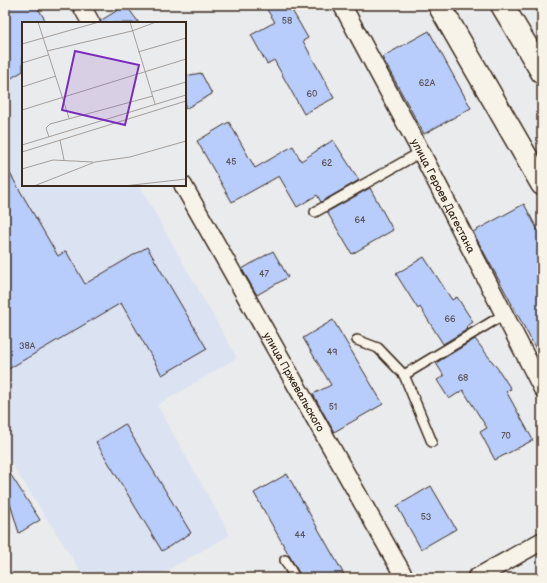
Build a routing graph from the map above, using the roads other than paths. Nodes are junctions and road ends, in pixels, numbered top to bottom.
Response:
1 (81, 5) edge
2 (342, 5) edge
3 (439, 5) edge
4 (502, 5) edge
5 (90, 22) edge
6 (542, 72) edge
7 (421, 152) junction
8 (542, 184) edge
9 (184, 186) edge
10 (315, 212) dead end
11 (503, 315) junction
12 (357, 340) dead end
13 (404, 375) junction
14 (542, 388) edge
15 (432, 442) dead end
16 (542, 541) edge
17 (285, 560) dead end
18 (295, 578) edge
19 (405, 578) edge
20 (476, 578) edge

1 - 5 street
2 - 7 street, улица Героев Дагестана
3 - 8 main road
4 - 6 main road
7 - 10 lane
7 - 11 street, улица Героев Дагестана
9 - 19 street, улица Пржевальского
11 - 13 lane
11 - 14 street, улица Героев Дагестана
12 - 13 lane
13 - 15 lane
16 - 20 street
17 - 18 lane

